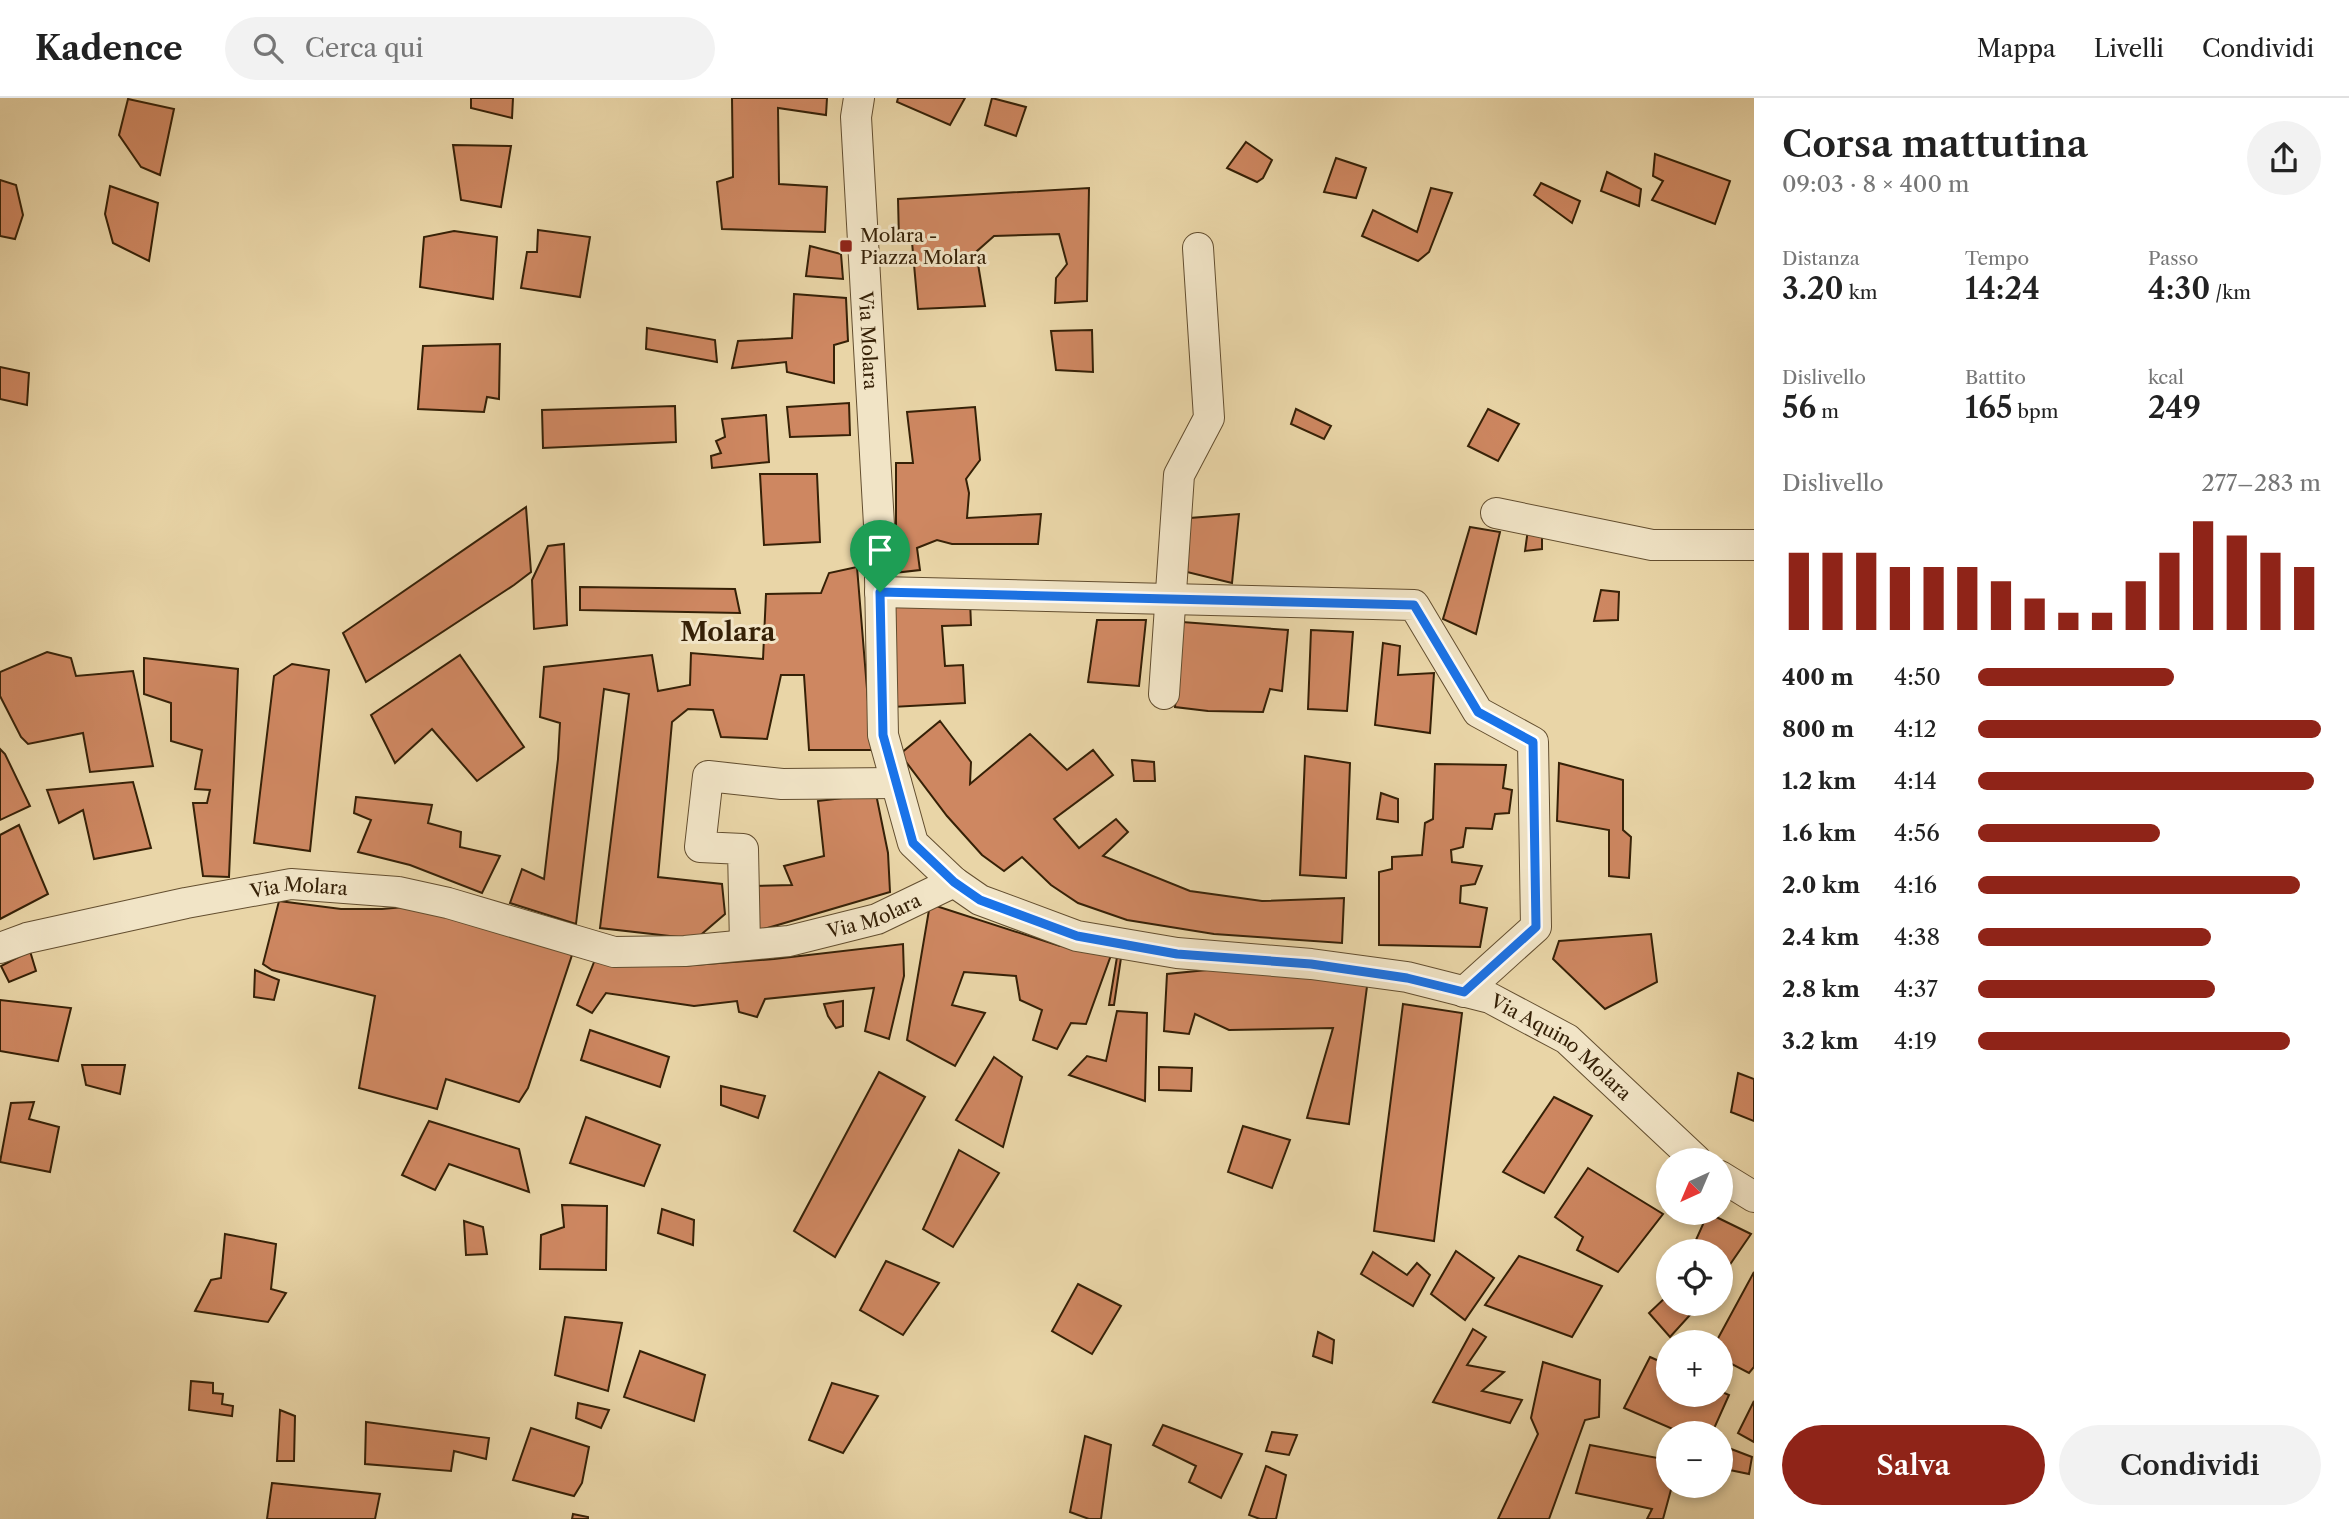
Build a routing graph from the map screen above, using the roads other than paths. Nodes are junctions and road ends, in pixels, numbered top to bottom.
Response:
1 (859, 98) edge
2 (1198, 248) dead end
3 (1496, 513) dead end
4 (1754, 545) edge
5 (880, 592) junction
6 (1170, 599) junction
7 (1164, 694) dead end
8 (896, 783) junction
9 (954, 882) junction
10 (745, 945) junction
11 (0, 947) edge
12 (1464, 992) junction
13 (1683, 1148) edge
14 (1733, 1184) edge
15 (1754, 1197) edge

1 - 5 street, Via Molara
2 - 6 street
3 - 4 street
5 - 6 street
5 - 8 street, Via Molara
6 - 7 street
6 - 12 street
8 - 9 street, Via Molara
8 - 10 street
9 - 10 street, Via Molara
9 - 12 street, Via Aquino Molara
10 - 11 street, Via Molara
12 - 13 street, Via Aquino Molara
14 - 15 street

